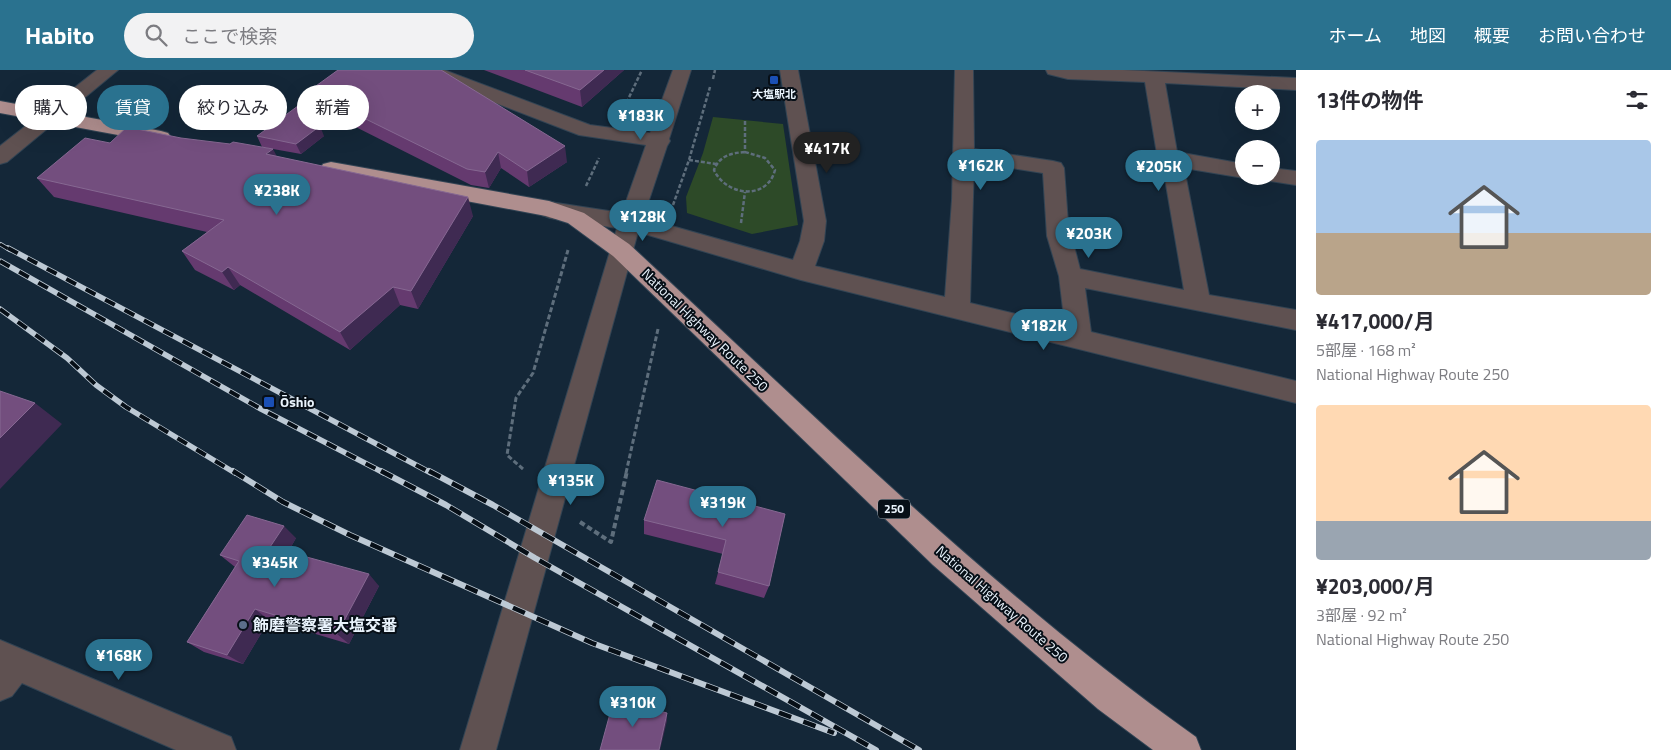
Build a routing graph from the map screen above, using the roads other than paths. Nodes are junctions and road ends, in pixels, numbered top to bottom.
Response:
1 (109, 70) edge
2 (428, 70) edge
3 (682, 70) edge
4 (789, 70) edge
5 (964, 70) edge
6 (1055, 70) edge
7 (1154, 77) junction
8 (1296, 84) edge
9 (87, 88) edge
10 (0, 107) edge
11 (15, 110) edge
12 (87, 123) edge
13 (35, 130) edge
14 (179, 140) edge
15 (660, 141) junction
16 (964, 154) junction
17 (0, 157) edge
18 (1172, 159) junction
19 (315, 166) edge
20 (1235, 170) edge
21 (1280, 176) edge
22 (1296, 178) edge
23 (549, 209) junction
24 (625, 236) junction
25 (801, 271) junction
26 (1071, 276) junction
27 (1198, 302) junction
28 (956, 309) junction
29 (1296, 320) edge
30 (1079, 339) junction
31 (1296, 392) edge
32 (5, 669) edge
33 (218, 750) edge
34 (478, 750) edge
35 (1183, 750) edge

1 - 9 street
2 - 15 street
3 - 15 street
4 - 25 street
5 - 16 street
6 - 7 street
7 - 8 street
7 - 18 street
10 - 11 highway
12 - 14 highway
13 - 17 street
15 - 24 street
16 - 26 street
16 - 28 street
18 - 20 street
18 - 27 street
19 - 23 highway, National Highway Route 250 / 250
21 - 22 street
23 - 24 street
23 - 24 highway, National Highway Route 250 / 250
24 - 25 street
24 - 34 street
24 - 35 highway, National Highway Route 250 / 250
25 - 28 street
26 - 27 street
26 - 30 street
27 - 29 street
28 - 30 street
30 - 31 street
32 - 33 street

